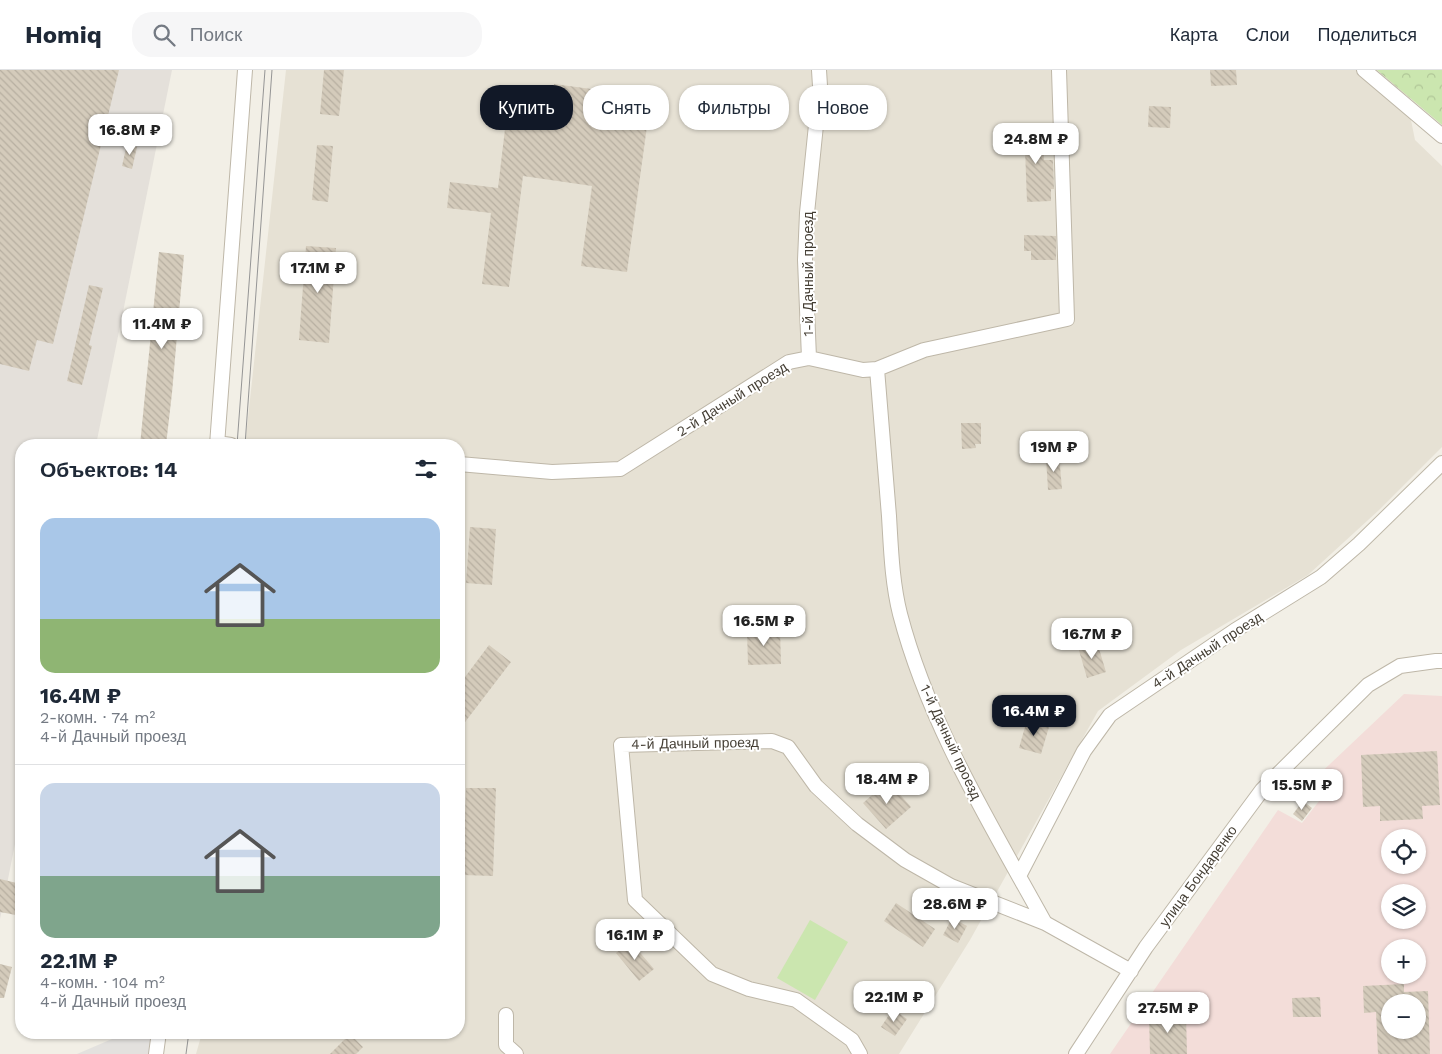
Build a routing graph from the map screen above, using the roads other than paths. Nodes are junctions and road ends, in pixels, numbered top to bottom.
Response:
1 (245, 70) edge
2 (819, 70) edge
3 (1059, 70) edge
4 (1364, 70) edge
5 (1442, 136) edge
6 (809, 358) junction
7 (877, 368) junction
8 (217, 439) edge
9 (1442, 463) edge
10 (465, 465) edge
11 (1442, 661) edge
12 (1019, 876) junction
13 (1045, 923) junction
14 (1131, 971) junction
15 (506, 1015) dead end
16 (158, 1039) edge
17 (156, 1054) edge
18 (516, 1054) edge
19 (860, 1054) edge
20 (1076, 1054) edge

1 - 8 street
2 - 6 street, 1-й Дачный проезд
3 - 7 street, 2-й Дачный проезд
4 - 5 street
6 - 7 street, 2-й Дачный проезд
6 - 10 street, 2-й Дачный проезд
7 - 12 street, 1-й Дачный проезд
9 - 12 street, 4-й Дачный проезд
11 - 14 street, улица Бондаренко
12 - 13 street, 1-й Дачный проезд
13 - 14 street, 4-й Дачный проезд
13 - 19 street, 4-й Дачный проезд
14 - 20 street, улица Бондаренко
15 - 18 street
16 - 17 street

